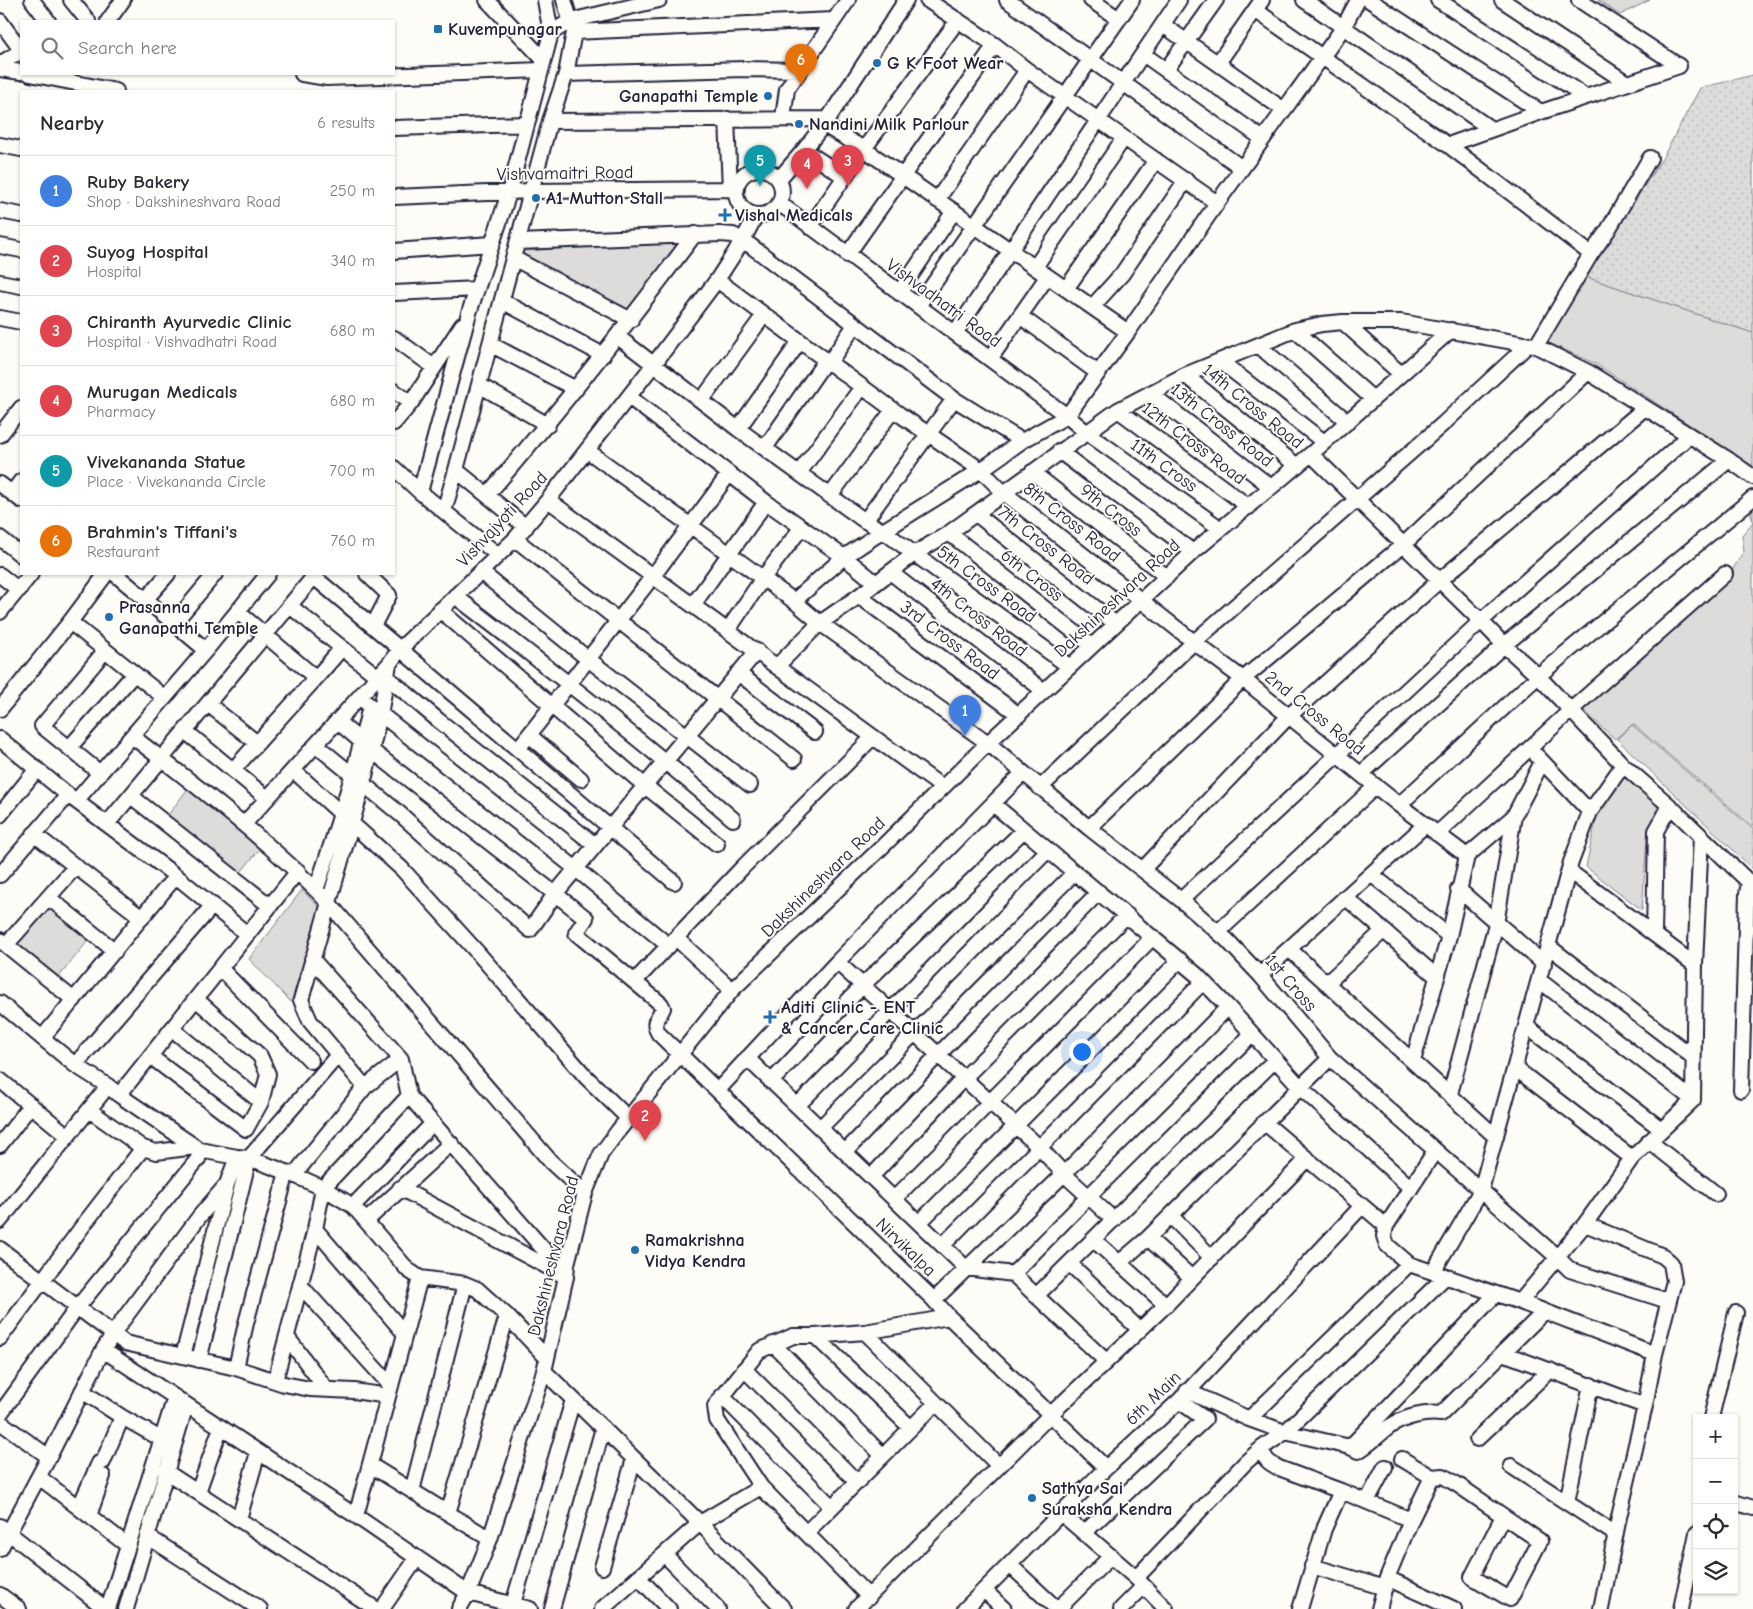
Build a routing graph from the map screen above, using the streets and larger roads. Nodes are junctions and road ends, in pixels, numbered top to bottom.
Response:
1 (32, 0) edge
2 (72, 0) edge
3 (487, 0) edge
4 (545, 0) edge
5 (564, 0) edge
6 (659, 0) edge
7 (848, 0) edge
8 (906, 0) edge
9 (928, 0) edge
10 (1007, 0) edge
11 (1091, 0) edge
12 (1132, 0) edge
13 (1179, 0) edge
14 (1216, 0) edge
15 (1304, 0) edge
16 (1358, 0) edge
17 (1369, 0) edge
18 (1438, 0) edge
19 (1502, 0) edge
20 (1579, 0) edge
21 (120, 1) edge
22 (1258, 5) edge
23 (1119, 19) junction
24 (47, 20) edge
25 (87, 20) edge
26 (109, 20) edge
27 (833, 20) junction
28 (958, 20) junction
29 (0, 21) edge
30 (1163, 25) junction
31 (572, 26) junction
32 (1344, 28) junction
33 (551, 33) junction
34 (1186, 41) junction
35 (995, 45) junction
36 (20, 49) edge
37 (20, 51) edge
38 (1143, 54) junction
39 (1322, 57) junction
40 (1090, 59) junction
41 (1218, 63) junction
42 (0, 64) edge
43 (543, 65) junction
44 (0, 69) edge
45 (800, 70) junction
46 (1027, 70) junction
47 (1166, 70) junction
48 (20, 72) edge
49 (566, 74) junction
50 (35, 75) edge
51 (304, 75) edge
52 (1123, 83) junction
53 (1627, 83) junction
54 (326, 85) edge
55 (111, 90) edge
56 (1066, 96) junction
57 (1586, 97) junction
58 (1284, 110) junction
59 (1541, 112) junction
60 (784, 118) junction
61 (727, 119) junction
62 (1098, 120) junction
63 (550, 121) junction
64 (826, 122) junction
65 (527, 124) junction
66 (395, 128) edge
67 (1491, 129) junction
68 (1124, 138) junction
69 (1263, 139) junction
70 (1448, 144) junction
71 (0, 145) edge
72 (20, 149) edge
73 (864, 149) junction
74 (804, 150) junction
75 (1650, 158) dead end
76 (1156, 160) junction
77 (1242, 168) junction
78 (903, 176) junction
79 (845, 177) junction
80 (779, 179) junction
81 (1186, 180) junction
82 (733, 189) junction
83 (531, 191) junction
84 (509, 192) junction
85 (395, 197) edge
86 (936, 200) junction
87 (779, 203) junction
88 (1217, 203) junction
89 (0, 211) edge
90 (954, 211) junction
91 (20, 215) edge
92 (756, 215) junction
93 (974, 224) junction
94 (810, 226) junction
95 (694, 234) junction
96 (744, 240) junction
97 (518, 242) junction
98 (492, 244) junction
99 (0, 246) edge
100 (20, 250) edge
101 (395, 251) edge
102 (1010, 251) junction
103 (1590, 254) junction
104 (847, 255) junction
105 (513, 258) junction
106 (1035, 267) junction
107 (1047, 277) junction
108 (717, 280) junction
109 (0, 282) edge
110 (20, 286) edge
111 (477, 289) junction
112 (1066, 289) junction
113 (395, 293) edge
114 (899, 293) junction
115 (502, 301) junction
116 (918, 306) junction
117 (1092, 307) junction
118 (469, 313) junction
119 (764, 314) junction
120 (1020, 316) junction
121 (0, 318) edge
122 (631, 320) junction
123 (20, 322) edge
124 (1343, 322) junction
125 (854, 325) junction
126 (1294, 330) junction
127 (1451, 330) junction
128 (1128, 332) junction
129 (955, 333) junction
130 (618, 337) junction
131 (395, 339) edge
132 (800, 341) junction
133 (490, 344) junction
134 (1533, 345) junction
135 (1259, 346) junction
136 (603, 355) junction
137 (990, 359) junction
138 (1220, 361) junction
139 (828, 362) junction
140 (654, 364) junction
141 (434, 367) junction
142 (1588, 372) junction
143 (1098, 373) junction
144 (1402, 374) junction
145 (1185, 375) junction
146 (479, 385) junction
147 (862, 387) junction
148 (576, 389) junction
149 (395, 392) edge
150 (1150, 393) junction
151 (629, 397) junction
152 (1374, 399) junction
153 (702, 400) junction
154 (954, 400) junction
155 (411, 402) junction
156 (1645, 408) junction
157 (20, 409) edge
158 (893, 410) junction
159 (1118, 410) junction
160 (1067, 416) junction
161 (395, 421) edge
162 (1348, 422) junction
163 (548, 425) junction
164 (738, 429) junction
165 (1086, 432) junction
166 (0, 435) edge
167 (928, 435) junction
168 (1689, 436) junction
169 (1022, 442) junction
170 (1324, 442) junction
171 (765, 448) junction
172 (1060, 450) junction
173 (588, 451) junction
174 (1311, 454) junction
175 (1730, 460) junction
176 (1296, 466) junction
177 (395, 469) edge
178 (456, 470) junction
179 (981, 470) junction
180 (1032, 472) junction
181 (799, 473) junction
182 (729, 474) junction
183 (1753, 476) edge
184 (0, 484) edge
185 (20, 484) edge
186 (1272, 487) junction
187 (420, 492) junction
188 (1003, 492) junction
189 (487, 495) junction
190 (830, 496) junction
191 (16, 497) edge
192 (1357, 498) junction
193 (1753, 498) edge
194 (548, 500) junction
195 (766, 502) junction
196 (1249, 507) junction
197 (444, 511) junction
198 (976, 514) junction
199 (864, 521) junction
200 (526, 526) junction
201 (691, 526) junction
202 (802, 527) junction
203 (1221, 529) junction
204 (883, 531) junction
205 (949, 533) junction
206 (0, 538) edge
207 (515, 539) junction
208 (1404, 544) junction
209 (1194, 552) junction
210 (729, 554) junction
211 (914, 554) junction
212 (20, 555) edge
213 (498, 555) junction
214 (844, 557) junction
215 (481, 572) junction
216 (890, 572) junction
217 (1725, 574) dead end
218 (0, 575) edge
219 (30, 575) edge
220 (105, 575) edge
221 (116, 575) edge
222 (167, 575) edge
223 (214, 575) edge
224 (267, 575) edge
225 (315, 575) edge
226 (368, 575) edge
227 (653, 576) junction
228 (1167, 577) junction
229 (763, 578) junction
230 (1440, 580) junction
231 (876, 583) junction
232 (19, 590) junction
233 (455, 596) junction
234 (859, 596) junction
235 (146, 599) junction
236 (1140, 600) junction
237 (794, 601) junction
238 (692, 605) junction
239 (290, 606) junction
240 (440, 610) junction
241 (0, 612) edge
242 (238, 612) junction
243 (619, 620) junction
244 (1481, 621) junction
245 (70, 622) junction
246 (174, 622) junction
247 (820, 623) junction
248 (1116, 624) junction
249 (373, 626) junction
250 (728, 630) junction
251 (265, 635) junction
252 (1194, 642) junction
253 (1092, 646) junction
254 (1504, 646) junction
255 (342, 648) junction
256 (400, 649) junction
257 (206, 650) junction
258 (105, 651) junction
259 (757, 651) junction
260 (588, 659) junction
261 (777, 666) junction
262 (1070, 667) junction
263 (384, 673) junction
264 (738, 673) junction
265 (134, 674) junction
266 (1538, 676) junction
267 (316, 678) junction
268 (1243, 679) junction
269 (570, 683) junction
270 (1044, 691) junction
271 (359, 697) junction
272 (164, 698) junction
273 (717, 698) junction
274 (208, 704) junction
275 (552, 706) junction
276 (0, 710) edge
277 (375, 710) junction
278 (1571, 710) junction
279 (1019, 715) junction
280 (1289, 716) junction
281 (337, 721) junction
282 (186, 731) junction
283 (815, 732) dead end
284 (529, 735) junction
285 (686, 735) junction
286 (873, 736) junction
287 (133, 737) junction
288 (0, 739) edge
289 (257, 743) junction
290 (988, 743) junction
291 (316, 744) junction
292 (367, 746) junction
293 (69, 748) junction
294 (1529, 748) junction
295 (518, 749) junction
296 (1337, 756) junction
297 (162, 759) junction
298 (794, 759) dead end
299 (665, 761) junction
300 (1542, 762) junction
301 (1623, 765) junction
302 (37, 769) junction
303 (233, 770) junction
304 (292, 770) junction
305 (100, 773) junction
306 (1023, 773) junction
307 (1361, 774) junction
308 (358, 779) junction
309 (581, 779) dead end
310 (750, 785) dead end
311 (644, 786) junction
312 (1376, 786) junction
313 (942, 787) junction
314 (1040, 788) junction
315 (131, 796) junction
316 (72, 798) junction
317 (267, 798) junction
318 (992, 804) junction
319 (1399, 805) junction
320 (1670, 806) junction
321 (1590, 812) junction
322 (0, 815) edge
323 (1514, 816) junction
324 (347, 819) junction
325 (733, 819) dead end
326 (107, 824) junction
327 (244, 824) junction
328 (1425, 825) junction
329 (609, 827) junction
330 (1088, 828) junction
331 (1024, 830) junction
332 (34, 834) junction
333 (1436, 834) junction
334 (1701, 836) junction
335 (717, 844) dead end
336 (595, 845) junction
337 (1048, 850) junction
338 (1467, 856) junction
339 (76, 866) junction
340 (575, 868) junction
341 (1143, 869) junction
342 (298, 871) junction
343 (1569, 871) junction
344 (1075, 872) junction
345 (1371, 874) junction
346 (0, 875) edge
347 (176, 876) junction
348 (674, 882) dead end
349 (1751, 884) edge
350 (1458, 889) junction
351 (316, 890) junction
352 (1099, 892) junction
353 (555, 894) junction
354 (49, 898) junction
355 (1345, 898) junction
356 (1181, 900) junction
357 (328, 902) junction
358 (213, 905) junction
359 (270, 906) junction
360 (1127, 916) junction
361 (142, 918) junction
362 (1496, 924) junction
363 (1383, 931) junction
364 (1218, 932) junction
365 (247, 934) junction
366 (1654, 934) junction
367 (1448, 936) junction
368 (1153, 937) junction
369 (1749, 939) edge
370 (672, 942) junction
371 (3, 943) edge
372 (1548, 946) junction
373 (1289, 948) junction
374 (114, 951) junction
375 (312, 959) junction
376 (1180, 960) junction
377 (837, 962) junction
378 (1544, 964) junction
379 (1695, 965) junction
380 (220, 968) junction
381 (1260, 974) junction
382 (1437, 977) junction
383 (1539, 980) junction
384 (635, 981) junction
385 (1203, 982) junction
386 (1327, 983) junction
387 (863, 985) junction
388 (1749, 988) edge
389 (732, 990) junction
390 (196, 998) junction
391 (74, 1000) junction
392 (0, 1003) edge
393 (1228, 1007) junction
394 (891, 1010) junction
395 (1526, 1026) junction
396 (172, 1029) junction
397 (916, 1032) junction
398 (1252, 1034) junction
399 (42, 1038) junction
400 (1748, 1040) edge
401 (679, 1054) junction
402 (939, 1054) junction
403 (338, 1055) junction
404 (150, 1056) junction
405 (1693, 1057) junction
406 (747, 1058) junction
407 (1330, 1058) junction
408 (401, 1059) junction
409 (1275, 1060) junction
410 (311, 1061) dead end
411 (1413, 1061) junction
412 (75, 1065) junction
413 (1515, 1068) junction
414 (964, 1078) junction
415 (0, 1080) edge
416 (772, 1082) junction
417 (108, 1086) junction
418 (365, 1088) junction
419 (1301, 1088) junction
420 (718, 1090) junction
421 (1741, 1090) dead end
422 (1450, 1094) junction
423 (120, 1095) junction
424 (409, 1096) junction
425 (1693, 1100) junction
426 (261, 1102) junction
427 (990, 1102) junction
428 (31, 1105) junction
429 (797, 1106) junction
430 (89, 1110) junction
431 (628, 1118) junction
432 (1264, 1122) junction
433 (434, 1123) junction
434 (1015, 1126) junction
435 (820, 1128) junction
436 (1662, 1129) junction
437 (68, 1136) junction
438 (1496, 1137) junction
439 (1649, 1141) junction
440 (451, 1143) junction
441 (0, 1145) edge
442 (1039, 1147) junction
443 (143, 1148) junction
444 (198, 1148) junction
445 (1435, 1151) junction
446 (845, 1152) junction
447 (243, 1158) junction
448 (1632, 1158) junction
449 (1307, 1159) junction
450 (290, 1173) junction
451 (1064, 1174) junction
452 (871, 1177) junction
453 (227, 1184) junction
454 (323, 1188) junction
455 (400, 1188) junction
456 (1411, 1188) junction
457 (1480, 1190) junction
458 (586, 1194) junction
459 (1716, 1194) dead end
460 (1089, 1196) junction
461 (894, 1199) junction
462 (353, 1206) junction
463 (1361, 1207) junction
464 (1172, 1216) junction
465 (1114, 1220) junction
466 (0, 1221) edge
467 (366, 1221) junction
468 (919, 1223) junction
469 (1585, 1224) junction
470 (1386, 1226) junction
471 (315, 1228) junction
472 (1148, 1238) junction
473 (1094, 1240) junction
474 (943, 1245) junction
475 (0, 1249) edge
476 (1557, 1257) junction
477 (1212, 1258) junction
478 (1120, 1262) junction
479 (1070, 1264) junction
480 (1409, 1264) junction
481 (966, 1268) junction
482 (561, 1274) junction
483 (1013, 1274) junction
484 (1439, 1275) junction
485 (420, 1278) junction
486 (1192, 1278) junction
487 (41, 1282) junction
488 (465, 1284) junction
489 (300, 1285) junction
490 (1496, 1294) junction
491 (1036, 1296) junction
492 (934, 1300) junction
493 (1668, 1301) junction
494 (1520, 1302) junction
495 (1166, 1304) junction
496 (77, 1308) junction
497 (1544, 1312) junction
498 (1736, 1313) dead end
499 (507, 1316) junction
500 (949, 1317) junction
501 (1140, 1330) junction
502 (865, 1332) junction
503 (113, 1334) junction
504 (405, 1334) junction
505 (815, 1336) junction
506 (287, 1337) junction
507 (0, 1338) edge
508 (773, 1344) junction
509 (103, 1350) junction
510 (1503, 1353) junction
511 (1654, 1354) junction
512 (183, 1356) junction
513 (199, 1360) junction
514 (1106, 1361) junction
515 (546, 1364) junction
516 (236, 1368) junction
517 (744, 1369) junction
518 (1550, 1370) junction
519 (275, 1381) junction
520 (1591, 1385) junction
521 (327, 1390) junction
522 (82, 1391) junction
523 (390, 1391) junction
524 (722, 1396) junction
525 (1183, 1396) junction
526 (573, 1400) junction
527 (180, 1401) junction
528 (936, 1403) junction
529 (1645, 1406) junction
530 (0, 1414) edge
531 (1051, 1414) junction
532 (1712, 1414) edge
533 (122, 1417) junction
534 (1249, 1419) junction
535 (0, 1422) edge
536 (221, 1427) junction
537 (603, 1428) junction
538 (911, 1428) junction
539 (1285, 1432) junction
540 (161, 1439) junction
541 (1477, 1439) dead end
542 (1350, 1447) junction
543 (1262, 1448) junction
544 (258, 1452) junction
545 (882, 1456) junction
546 (49, 1457) junction
547 (634, 1459) junction
548 (1402, 1459) dead end
549 (370, 1465) junction
550 (999, 1466) junction
551 (1512, 1466) dead end
552 (1385, 1467) dead end
553 (1106, 1468) junction
554 (166, 1471) junction
555 (39, 1477) junction
556 (1432, 1477) junction
557 (857, 1482) junction
558 (761, 1487) junction
559 (412, 1491) junction
560 (1342, 1491) junction
561 (198, 1492) junction
562 (1366, 1501) junction
563 (1566, 1502) junction
564 (1738, 1503) edge
565 (832, 1507) junction
566 (1753, 1508) edge
567 (84, 1512) junction
568 (448, 1513) junction
569 (1062, 1514) junction
570 (356, 1516) junction
571 (1503, 1516) junction
572 (238, 1519) junction
573 (1410, 1520) junction
574 (700, 1523) junction
575 (4, 1530) edge
576 (806, 1533) junction
577 (1084, 1533) junction
578 (1615, 1534) junction
579 (147, 1536) junction
580 (490, 1539) junction
581 (127, 1546) junction
582 (0, 1549) edge
583 (1694, 1549) edge
584 (665, 1555) junction
585 (1111, 1556) junction
586 (417, 1558) junction
587 (1010, 1565) junction
588 (1312, 1566) junction
589 (602, 1567) dead end
590 (638, 1577) junction
591 (1140, 1582) junction
592 (1386, 1583) junction
593 (984, 1590) junction
594 (468, 1593) junction
595 (0, 1595) edge
596 (869, 1597) junction
597 (513, 1604) junction
598 (610, 1606) edge
599 (1163, 1608) edge
600 (19, 1609) edge
601 (107, 1609) edge
602 (126, 1609) edge
603 (260, 1609) edge
604 (376, 1609) edge
605 (382, 1609) edge
606 (459, 1609) edge
607 (530, 1609) edge
608 (552, 1609) edge
609 (669, 1609) edge
610 (718, 1609) edge
611 (784, 1609) edge
612 (856, 1609) edge
613 (965, 1609) edge
614 (1004, 1609) edge
615 (1057, 1609) edge
616 (1121, 1609) edge
617 (1300, 1609) edge
618 (1379, 1609) edge
619 (1454, 1609) edge
620 (1601, 1609) edge
621 (1681, 1609) edge

1 - 24 street
2 - 25 street
3 - 43 street
4 - 33 street
5 - 31 street
6 - 31 street
7 - 27 street
8 - 64 street
9 - 28 street
10 - 40 street
11 - 23 street
12 - 23 street
13 - 30 street
14 - 34 street
15 - 32 street
16 - 32 street
17 - 59 street
18 - 57 street
19 - 53 street
20 - 53 street
21 - 26 street
22 - 39 street
22 - 41 street
23 - 40 street
27 - 31 street
27 - 45 street
28 - 35 street
28 - 73 street
29 - 36 street
30 - 34 street
30 - 38 street
31 - 33 street
31 - 49 street
32 - 39 street
32 - 67 street
33 - 43 street
34 - 41 street
34 - 47 street
35 - 46 street
35 - 78 street
37 - 42 street
38 - 47 street
38 - 52 street
39 - 58 street
39 - 70 street
40 - 52 street
40 - 56 street
41 - 58 street
43 - 54 street
43 - 65 street
44 - 48 street
45 - 49 street
45 - 60 street
46 - 56 street
46 - 86 street
47 - 69 street
49 - 63 street
50 - 55 street
51 - 54 street
52 - 62 street
52 - 77 street
53 - 57 street
56 - 62 street
56 - 93 street
57 - 59 street
58 - 69 street
59 - 67 street
60 - 61 street
60 - 64 street
61 - 63 street
61 - 82 street
62 - 68 street
62 - 102 street
63 - 83 street
64 - 73 street
64 - 74 street
65 - 66 street
65 - 84 street
67 - 70 street
68 - 76 street
68 - 106 street
69 - 77 street
70 - 103 street
71 - 72 street
73 - 78 street
73 - 79 street
74 - 79 street
74 - 80 street
75 - 103 street
76 - 81 street
76 - 112 street
77 - 88 street
78 - 86 street
78 - 104 street
79 - 94 street
80 - 82 street
80 - 87 street
81 - 88 street
81 - 117 street
82 - 83 street, Vishvamaitri Road
82 - 92 street
83 - 84 street, Vishvamaitri Road
83 - 97 street
84 - 85 street, Vishvamaitri Road
84 - 98 street
86 - 90 street
87 - 92 street
87 - 94 street, Vishvadhatri Road
88 - 128 street
89 - 91 street
90 - 93 street
90 - 114 street
92 - 96 street, Vishvajyoti Road
93 - 102 street
93 - 116 street
94 - 104 street, Vishvadhatri Road
95 - 96 street
95 - 97 street
95 - 122 street
96 - 108 street, Vishvajyoti Road
96 - 125 street
97 - 105 street
98 - 101 street
98 - 111 street
99 - 100 street
102 - 106 street
102 - 129 street
103 - 134 street
104 - 114 street, Vishvadhatri Road
105 - 115 street
105 - 122 street
106 - 107 street
107 - 112 street
107 - 120 street
108 - 119 street, 8th Cross Road
108 - 140 street, Vishvajyoti Road
109 - 110 street
111 - 113 street
111 - 118 street
112 - 117 street
114 - 116 street, Vishvadhatri Road
115 - 133 street
115 - 136 street
116 - 129 street, Vishvadhatri Road
117 - 128 street
118 - 141 street
118 - 187 street
119 - 132 street, 8th Cross Road
119 - 153 street
120 - 137 street
120 - 143 street
121 - 123 street
122 - 130 street
124 - 126 street
124 - 127 street
124 - 144 street
125 - 139 street
125 - 154 street
126 - 135 street
126 - 152 street
127 - 134 street
127 - 144 street, Dakshineshvara Road
128 - 143 street
129 - 137 street, Vishvadhatri Road
130 - 136 street
130 - 140 street, 5th Cross Road
131 - 141 street
132 - 139 street, 8th Cross Road
132 - 164 street
133 - 146 street
133 - 148 street
134 - 142 street
134 - 192 street
135 - 138 street
135 - 162 street
136 - 148 street
137 - 160 street, Vishvadhatri Road
138 - 145 street
138 - 170 street
139 - 147 street, 8th Cross Road
139 - 171 street
140 - 151 street, Vishvajyoti Road
140 - 153 street, 5th Cross Road
141 - 155 street
142 - 156 street
142 - 208 street
143 - 160 street
144 - 152 street, Dakshineshvara Road
145 - 150 street
145 - 176 street, 14th Cross Road
146 - 163 street
146 - 178 street
147 - 158 street, 8th Cross Road
147 - 181 street
148 - 163 street
149 - 155 street
150 - 159 street
150 - 186 street, 13th Cross Road
151 - 173 street, Vishvajyoti Road
151 - 182 street
152 - 162 street, Dakshineshvara Road
153 - 164 street, 5th Cross Road
154 - 167 street
154 - 169 street
155 - 161 street
156 - 168 street
156 - 230 street
157 - 166 street
158 - 167 street, 8th Cross Road
158 - 190 street
159 - 165 street
159 - 196 street, 12th Cross Road
160 - 165 street, Vishvadhatri Road
160 - 169 street
162 - 170 street, Dakshineshvara Road
163 - 189 street
164 - 171 street, 5th Cross Road
165 - 172 street
165 - 203 street, 11th Cross
167 - 179 street, 8th Cross Road
167 - 199 street
168 - 175 street
168 - 244 street
169 - 179 street
170 - 174 street, Dakshineshvara Road
171 - 181 street, 5th Cross Road
172 - 180 street
172 - 209 street
173 - 194 street, Vishvajyoti Road
173 - 201 street, 1st Cross
174 - 176 street, Dakshineshvara Road
174 - 192 street
175 - 183 street
175 - 254 street
176 - 186 street, Dakshineshvara Road
177 - 187 street
178 - 189 street
178 - 197 street
179 - 188 street, 8th Cross Road
179 - 204 street
180 - 188 street
180 - 228 street, 9th Cross
181 - 190 street, 5th Cross Road
182 - 195 street
182 - 201 street
184 - 191 street
185 - 191 street
186 - 196 street, Dakshineshvara Road
187 - 197 street
188 - 198 street
188 - 236 street, 8th Cross Road
189 - 200 street
190 - 199 street, 5th Cross Road
192 - 208 street
192 - 252 street
193 - 266 street
194 - 200 street, Vishvajyoti Road
194 - 227 street
195 - 202 street
195 - 210 street
196 - 203 street, Dakshineshvara Road
197 - 213 street
198 - 205 street
198 - 248 street, 7th Cross Road
199 - 204 street, 5th Cross Road
200 - 207 street, Vishvajyoti Road
201 - 210 street, 1st Cross
201 - 227 street
202 - 214 street
202 - 229 street
203 - 209 street, Dakshineshvara Road
204 - 211 street, 5th Cross Road
204 - 214 street
205 - 211 street
205 - 253 street, 6th Cross
206 - 212 street
207 - 213 street, Vishvajyoti Road
207 - 243 street
208 - 230 street
208 - 268 street
209 - 228 street, Dakshineshvara Road
210 - 229 street, 1st Cross
210 - 238 street
211 - 216 street
211 - 262 street, 5th Cross Road
213 - 215 street, Vishvajyoti Road
214 - 231 street
214 - 237 street
215 - 233 street, Vishvajyoti Road
215 - 260 street
216 - 231 street
216 - 270 street, 4th Cross Road
217 - 278 street
218 - 232 street
219 - 232 street
220 - 245 street
221 - 235 street
222 - 235 street
223 - 246 street
224 - 242 street
225 - 239 street
225 - 249 street
226 - 249 street
227 - 238 street
227 - 243 street
228 - 236 street, Dakshineshvara Road
229 - 237 street, 1st Cross
229 - 250 street
230 - 244 street
230 - 280 street
231 - 234 street
232 - 241 street
233 - 240 street, Vishvajyoti Road
233 - 269 street
234 - 247 street
234 - 279 street, 3rd Cross Road
235 - 246 street
236 - 248 street, Dakshineshvara Road
236 - 252 street, 2nd Cross Road
237 - 247 street, 1st Cross
238 - 250 street
239 - 251 street
239 - 255 street
240 - 256 street, Vishvajyoti Road
240 - 275 street
242 - 251 street
242 - 257 street
243 - 260 street
243 - 273 street
244 - 254 street
244 - 296 street
245 - 258 street
245 - 276 street
246 - 257 street
247 - 261 street
247 - 290 street, 1st Cross
248 - 253 street, Dakshineshvara Road
249 - 256 street
250 - 259 street
251 - 267 street
251 - 274 street
252 - 268 street, 2nd Cross Road
252 - 314 street
253 - 262 street, Dakshineshvara Road
254 - 266 street
254 - 307 street
255 - 263 street
255 - 267 street
256 - 263 street, Vishvajyoti Road
256 - 295 street
257 - 272 street
258 - 265 street
258 - 293 street
259 - 261 street
259 - 264 street
260 - 269 street
260 - 285 street
261 - 286 street
262 - 270 street, Dakshineshvara Road
263 - 271 street, Vishvajyoti Road
263 - 277 street
263 - 336 street
264 - 273 street
264 - 283 street
265 - 272 street
265 - 293 street
266 - 278 street
266 - 319 street
267 - 289 street
268 - 280 street, 2nd Cross Road
268 - 330 street
269 - 275 street
269 - 299 street
270 - 279 street, Dakshineshvara Road
271 - 277 street
271 - 281 street, Vishvajyoti Road
272 - 287 street
273 - 285 street
273 - 298 street
274 - 282 street
274 - 289 street
275 - 284 street
275 - 311 street
277 - 292 street
277 - 340 street
278 - 294 street
278 - 301 street
279 - 290 street, Dakshineshvara Road
280 - 296 street, 2nd Cross Road
280 - 341 street
281 - 291 street, Vishvajyoti Road
281 - 292 street
282 - 297 street
282 - 303 street
284 - 295 street
284 - 309 street
285 - 299 street
285 - 310 street
286 - 313 street
286 - 370 street
287 - 297 street
287 - 305 street
288 - 302 street
289 - 303 street
290 - 306 street, 1st Cross
290 - 313 street, Dakshineshvara Road
291 - 304 street, Vishvajyoti Road
291 - 308 street
292 - 308 street
292 - 353 street
293 - 305 street
294 - 300 street
294 - 333 street
295 - 329 street
296 - 307 street, 2nd Cross Road
296 - 356 street
297 - 315 street
297 - 327 street
299 - 311 street
299 - 325 street
300 - 321 street
300 - 323 street
301 - 320 street
301 - 321 street
302 - 316 street
302 - 322 street
303 - 317 street
304 - 317 street, Vishvajyoti Road
304 - 324 street
305 - 316 street
306 - 314 street, 1st Cross
306 - 318 street
307 - 312 street, 2nd Cross Road
308 - 324 street
308 - 353 street
311 - 329 street
311 - 335 street
312 - 319 street, 2nd Cross Road
312 - 364 street
313 - 389 street, Dakshineshvara Road
314 - 330 street, 1st Cross
315 - 326 street
315 - 359 street
316 - 326 street
316 - 332 street
317 - 327 street, Vishvajyoti Road
318 - 331 street
318 - 377 street
319 - 328 street, 2nd Cross Road
320 - 334 street
320 - 366 street
321 - 343 street
323 - 338 street
323 - 362 street
324 - 351 street
324 - 357 street
324 - 431 street
326 - 347 street
327 - 342 street
328 - 333 street, 2nd Cross Road
328 - 345 street
329 - 336 street
329 - 348 street
330 - 341 street, 1st Cross
331 - 337 street
331 - 387 street
332 - 339 street
332 - 346 street
333 - 338 street, 2nd Cross Road
334 - 349 street
334 - 379 street
336 - 340 street
337 - 344 street
337 - 394 street
338 - 350 street
339 - 354 street
339 - 361 street
340 - 353 street
340 - 370 street
341 - 356 street, 1st Cross
342 - 351 street
342 - 359 street
343 - 366 street
343 - 372 street
344 - 352 street
344 - 397 street
345 - 355 street
345 - 367 street
347 - 358 street
347 - 361 street
349 - 369 street
350 - 362 street
350 - 367 street
351 - 357 street
352 - 360 street
352 - 402 street
353 - 384 street
354 - 371 street
354 - 374 street
355 - 363 street
355 - 373 street
356 - 364 street, 1st Cross
357 - 375 street
357 - 458 street
358 - 365 street
358 - 412 street
359 - 365 street
360 - 368 street
360 - 414 street
361 - 374 street
362 - 378 street
362 - 422 street
363 - 382 street
363 - 386 street
364 - 381 street, 1st Cross
365 - 380 street
366 - 379 street
367 - 382 street
368 - 376 street
368 - 427 street
369 - 388 street
370 - 384 street
370 - 389 street
371 - 391 street
372 - 378 street
372 - 405 street
373 - 381 street
373 - 386 street
374 - 391 street
375 - 403 street
375 - 408 street
376 - 385 street
376 - 434 street
377 - 387 street
377 - 406 street
378 - 383 street
379 - 405 street
380 - 390 street
380 - 410 street
381 - 407 street, 1st Cross
382 - 411 street
383 - 395 street
383 - 425 street
384 - 401 street, Nirvikalpa
385 - 393 street
385 - 442 street
386 - 411 street
387 - 394 street
387 - 416 street
388 - 400 street
389 - 401 street, Dakshineshvara Road
390 - 396 street
390 - 426 street
391 - 399 street
392 - 399 street
393 - 398 street
393 - 451 street
394 - 397 street
394 - 429 street
395 - 413 street
395 - 436 street
396 - 404 street
396 - 426 street
397 - 402 street
397 - 435 street
398 - 409 street
398 - 460 street
399 - 412 street
400 - 421 street
401 - 420 street, Nirvikalpa
401 - 431 street, Dakshineshvara Road
402 - 414 street
402 - 446 street
403 - 418 street
403 - 447 street
404 - 423 street
404 - 426 street
405 - 425 street
406 - 416 street
406 - 420 street
407 - 419 street
407 - 445 street, 1st Cross
408 - 418 street
408 - 424 street
409 - 419 street
409 - 465 street
411 - 422 street
412 - 417 street
413 - 438 street
413 - 448 street
414 - 427 street
414 - 452 street
415 - 428 street
416 - 429 street
417 - 423 street
417 - 430 street
418 - 450 street
419 - 432 street
419 - 456 street
420 - 492 street, Nirvikalpa
422 - 438 street
423 - 444 street
424 - 433 street
424 - 454 street
425 - 436 street
427 - 434 street
427 - 461 street
428 - 437 street
428 - 441 street
429 - 435 street
430 - 437 street
430 - 443 street
431 - 458 street, Dakshineshvara Road
432 - 449 street
432 - 464 street
433 - 440 street
433 - 462 street
434 - 442 street
434 - 468 street
435 - 446 street
436 - 439 street
437 - 466 street
438 - 457 street
439 - 448 street
439 - 459 street
440 - 455 street
440 - 482 street
442 - 451 street
442 - 474 street
443 - 444 street
443 - 487 street
444 - 447 street
444 - 496 street
445 - 456 street
445 - 457 street, 1st Cross
446 - 452 street
447 - 450 street
447 - 453 street
447 - 513 street
448 - 469 street
449 - 463 street
449 - 477 street
450 - 454 street
450 - 516 street
451 - 460 street
451 - 481 street
452 - 461 street
453 - 503 street
453 - 512 street
454 - 462 street
454 - 471 street
455 - 467 street
455 - 482 street
456 - 470 street
457 - 476 street, 1st Cross
457 - 484 street
458 - 482 street, Dakshineshvara Road
460 - 465 street
460 - 483 street
461 - 468 street
462 - 467 street
463 - 470 street
463 - 525 street, 6th Main
464 - 472 street
464 - 477 street
465 - 473 street
467 - 485 street
468 - 474 street
469 - 476 street
469 - 493 street
470 - 480 street
471 - 489 street
471 - 504 street
472 - 478 street
472 - 486 street
473 - 478 street
473 - 479 street
474 - 481 street
475 - 487 street
476 - 493 street, 1st Cross
476 - 494 street
477 - 486 street
478 - 495 street
479 - 491 street
479 - 501 street
480 - 484 street
480 - 534 street
481 - 483 street
481 - 492 street
482 - 515 street, Dakshineshvara Road
483 - 491 street
484 - 490 street
484 - 539 street
485 - 488 street
485 - 504 street
486 - 495 street
487 - 496 street
487 - 507 street
488 - 499 street
488 - 559 street
489 - 506 street
489 - 523 street
490 - 494 street
490 - 542 street
491 - 514 street
492 - 500 street, Nirvikalpa
493 - 511 street
494 - 497 street
495 - 501 street
496 - 503 street
496 - 530 street
497 - 510 street
497 - 511 street
498 - 532 street
499 - 515 street
499 - 568 street
500 - 502 street
500 - 531 street, Nirvikalpa
501 - 514 street
502 - 505 street
502 - 528 street
503 - 509 street
503 - 512 street
504 - 523 street
505 - 508 street
505 - 538 street
506 - 519 street
506 - 521 street
508 - 517 street
508 - 545 street
509 - 522 street
509 - 527 street
510 - 518 street
510 - 542 street
511 - 529 street
512 - 513 street
513 - 516 street
514 - 531 street
515 - 526 street
515 - 580 street, Dakshineshvara Road
516 - 519 street
517 - 524 street
517 - 557 street
518 - 520 street
518 - 541 street
519 - 521 street
520 - 529 street
520 - 563 street
521 - 523 street
522 - 533 street
522 - 546 street
523 - 549 street
524 - 558 street
524 - 565 street
525 - 534 street
525 - 553 street, 6th Main
525 - 577 street
526 - 537 street
526 - 597 street
527 - 536 street
527 - 540 street
527 - 554 street
528 - 538 street
528 - 550 street
529 - 578 street
531 - 550 street
531 - 553 street, Nirvikalpa
533 - 540 street
533 - 567 street
534 - 539 street
535 - 546 street
536 - 544 street
536 - 561 street
537 - 547 street
537 - 608 street
538 - 545 street
539 - 542 street
539 - 543 street
540 - 581 street
543 - 560 street
543 - 591 street
544 - 570 street
544 - 572 street
545 - 557 street
546 - 555 street
547 - 574 street
547 - 589 street
548 - 556 street
549 - 559 street
549 - 570 street
550 - 596 street
551 - 563 street
552 - 562 street
553 - 569 street, 6th Main
554 - 561 street
554 - 579 street
555 - 567 street
555 - 575 street
556 - 571 street
556 - 573 street
557 - 565 street
558 - 574 street
558 - 576 street
559 - 568 street
560 - 562 street
560 - 588 street
561 - 572 street
562 - 573 street
563 - 578 street
564 - 566 street
565 - 576 street
567 - 581 street
568 - 580 street
569 - 577 street
569 - 587 street, 6th Main
570 - 586 street
571 - 571 street
572 - 604 street
573 - 592 street
574 - 584 street
574 - 611 street
575 - 582 street
575 - 601 street
576 - 596 street
577 - 585 street
578 - 620 street
579 - 602 street
579 - 603 street
580 - 594 street, Dakshineshvara Road
581 - 601 street
583 - 621 street
584 - 590 street
584 - 610 street
585 - 591 street
585 - 615 street
586 - 594 street
586 - 605 street
587 - 593 street, 6th Main
587 - 615 street
588 - 592 street
588 - 617 street
590 - 598 street
590 - 609 street
591 - 599 street
591 - 616 street
592 - 618 street
592 - 619 street
593 - 613 street, 6th Main
593 - 614 street
594 - 597 street
594 - 606 street, Dakshineshvara Road
595 - 600 street
596 - 612 street
597 - 607 street

